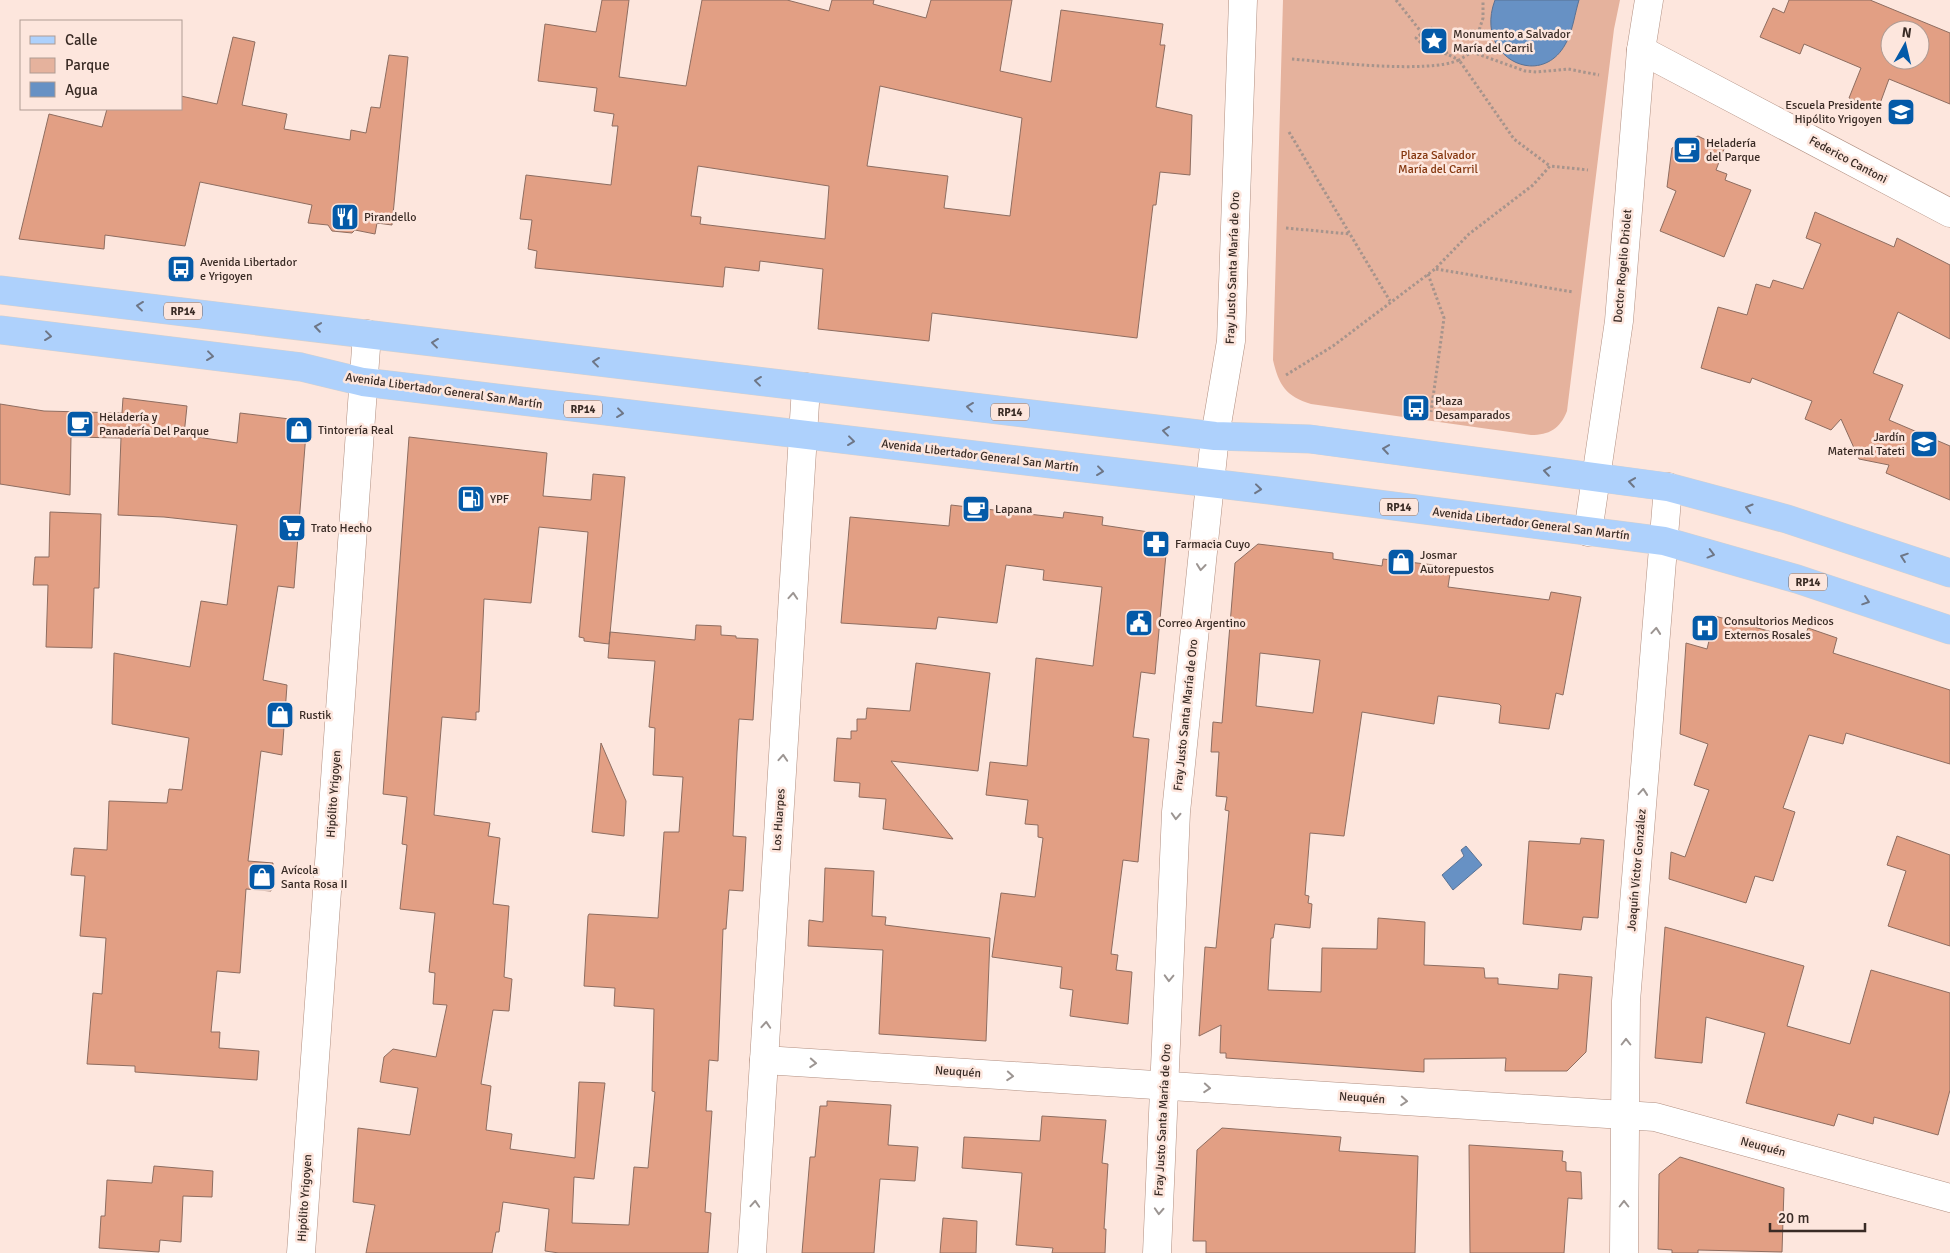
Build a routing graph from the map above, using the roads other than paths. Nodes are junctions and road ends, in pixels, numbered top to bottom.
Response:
1 (1243, 0) edge
2 (1649, 0) edge
3 (1640, 50) junction
4 (1950, 213) edge
5 (0, 290) edge
6 (0, 330) edge
7 (367, 334) junction
8 (363, 382) junction
9 (806, 387) junction
10 (803, 435) junction
11 (1215, 436) junction
12 (1596, 477) junction
13 (1210, 484) junction
14 (1668, 487) junction
15 (1588, 532) junction
16 (1664, 541) junction
17 (1950, 573) edge
18 (1950, 630) edge
19 (764, 1060) junction
20 (1165, 1086) junction
21 (1625, 1115) junction
22 (1950, 1198) edge
23 (301, 1253) edge
24 (752, 1253) edge
25 (1157, 1253) edge
26 (1624, 1253) edge

1 - 11 street, Fray Justo Santa María de Oro
2 - 3 street, Doctor Rogelio Driolet
3 - 4 street, Federico Cantoni
3 - 12 street, Doctor Rogelio Driolet
7 -> 5 main road, RP14
6 -> 8 main road, Avenida Libertador General San Martín / RP14
7 - 8 street, Hipólito Yrigoyen
9 -> 7 main road, RP14
8 -> 10 main road, Avenida Libertador General San Martín / RP14
8 - 23 street, Hipólito Yrigoyen
9 - 10 street, Los Huarpes
11 -> 9 main road, RP14
10 -> 13 main road, Avenida Libertador General San Martín / RP14
19 -> 10 street, Los Huarpes
12 -> 11 main road, RP14
11 - 13 street, Fray Justo Santa María de Oro
14 -> 12 main road, RP14
12 - 15 street, Doctor Rogelio Driolet
13 -> 15 main road, Avenida Libertador General San Martín / RP14
13 -> 20 street, Fray Justo Santa María de Oro
14 - 16 street, Joaquín Víctor González
17 -> 14 main road, RP14
15 - 16 main road, Avenida Libertador General San Martín / RP14
16 -> 18 main road, Avenida Libertador General San Martín / RP14
21 -> 16 street, Joaquín Víctor González
19 -> 20 street, Neuquén
24 -> 19 street, Los Huarpes
20 -> 21 street, Neuquén
20 -> 25 street, Fray Justo Santa María de Oro
21 - 22 street, Neuquén
26 -> 21 street, Joaquín Víctor González

